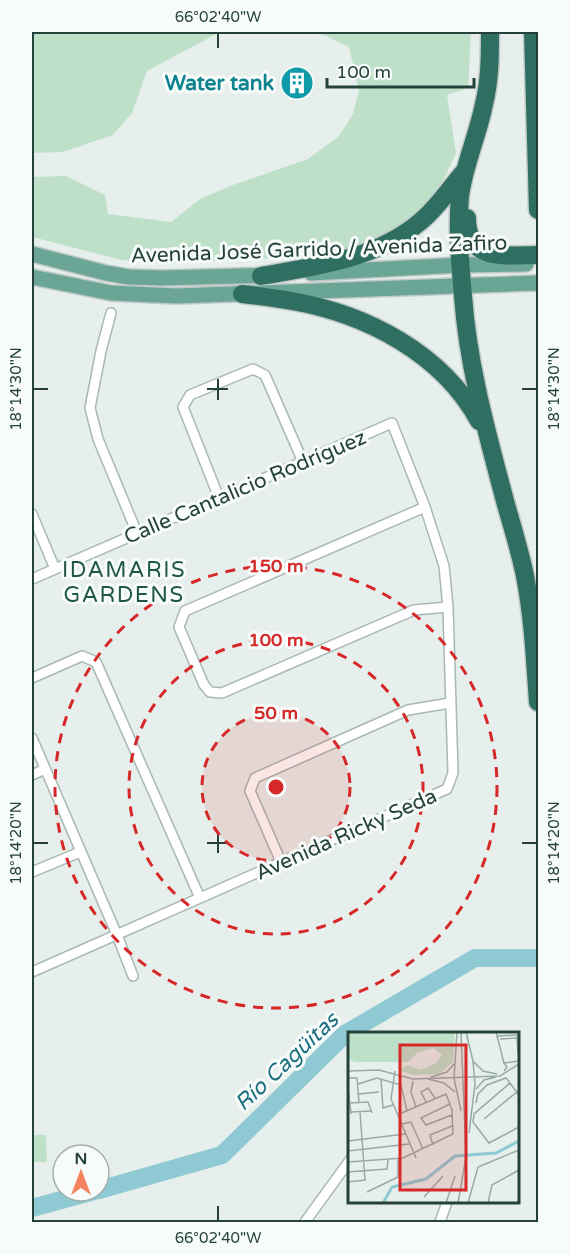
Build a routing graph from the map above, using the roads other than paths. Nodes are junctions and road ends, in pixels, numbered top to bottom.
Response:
1 (490, 32) edge
2 (533, 32) edge
3 (467, 168) junction
4 (538, 210) edge
5 (32, 254) edge
6 (538, 255) edge
7 (498, 260) junction
8 (538, 264) edge
9 (461, 265) junction
10 (261, 276) junction
11 (32, 277) edge
12 (538, 283) edge
13 (462, 287) junction
14 (242, 294) junction
15 (111, 313) dead end
16 (393, 423) joint
17 (488, 437) junction
18 (303, 462) junction
19 (219, 498) junction
20 (425, 507) junction
21 (32, 514) edge
22 (137, 533) junction
23 (55, 569) junction
24 (32, 579) edge
25 (447, 607) junction
26 (32, 678) edge
27 (538, 702) edge
28 (450, 703) junction
29 (32, 738) edge
30 (45, 769) junction
31 (32, 775) edge
32 (80, 852) junction
33 (281, 862) junction
34 (32, 872) edge
35 (200, 898) junction
36 (117, 935) junction
37 (32, 972) edge
38 (133, 976) dead end
39 (348, 1163) edge
40 (447, 1203) edge
41 (305, 1222) edge
42 (440, 1222) edge

1 - 3 highway
2 - 4 highway
3 - 7 highway
3 - 9 highway
3 - 10 highway
5 - 10 main road, Avenida José Garrido / Avenida Zafiro
6 - 7 highway
7 - 8 main road, Avenida José Garrido / Avenida Zafiro
7 - 9 main road, Avenida José Garrido / Avenida Zafiro
9 - 10 main road, Avenida José Garrido / Avenida Zafiro
9 - 13 highway
11 - 14 main road, Avenida José Garrido / Avenida Zafiro
12 - 13 main road, Avenida José Garrido / Avenida Zafiro
13 - 14 main road, Avenida José Garrido / Avenida Zafiro
13 - 17 highway
14 - 17 highway
15 - 22 street
16 - 18 street, Calle Cantalicio Rodríguez
16 - 20 street, Avenida Ricky Seda
17 - 27 highway
18 - 19 street, Calle Cantalicio Rodríguez
18 - 19 street
19 - 22 street, Calle Cantalicio Rodríguez
20 - 25 street, Avenida Ricky Seda
20 - 25 street
21 - 23 street
22 - 23 street, Calle Cantalicio Rodríguez
23 - 24 street, Calle Cantalicio Rodríguez
25 - 28 street, Avenida Ricky Seda
26 - 35 street
28 - 33 street, Avenida Ricky Seda
28 - 33 street
29 - 30 street
30 - 31 street
30 - 32 street
32 - 34 street
32 - 36 street
33 - 35 street, Avenida Ricky Seda
35 - 36 street, Avenida Ricky Seda
36 - 37 street, Avenida Ricky Seda
36 - 38 street
39 - 41 street
40 - 42 street

